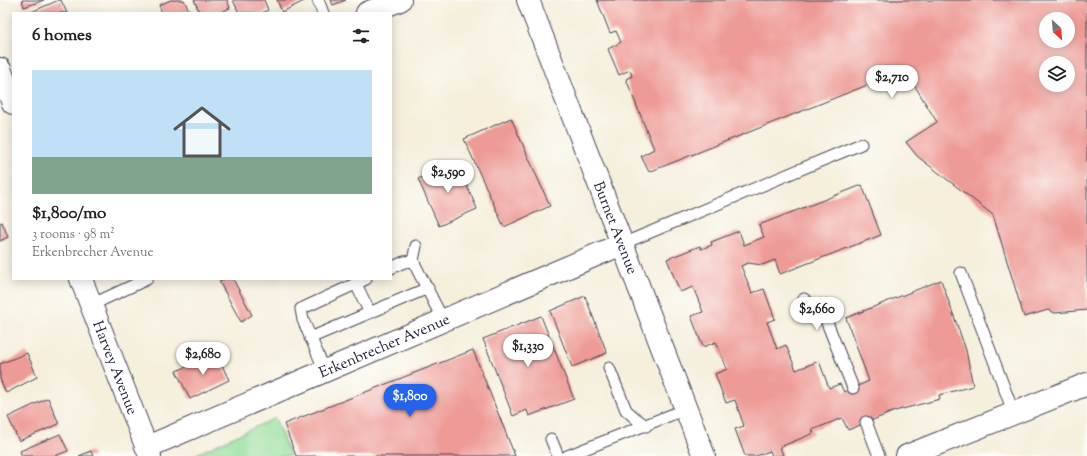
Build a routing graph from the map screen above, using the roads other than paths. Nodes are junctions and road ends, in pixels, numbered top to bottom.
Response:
1 (318, 0) edge
2 (400, 0) edge
3 (528, 0) edge
4 (323, 12) edge
5 (370, 12) edge
6 (0, 69) edge
7 (12, 100) edge
8 (861, 144) dead end
9 (622, 244) junction
10 (416, 246) dead end
11 (413, 261) junction
12 (392, 268) edge
13 (961, 272) dead end
14 (81, 280) edge
15 (145, 280) edge
16 (364, 280) edge
17 (356, 284) junction
18 (428, 288) junction
19 (804, 298) dead end
20 (91, 305) junction
21 (370, 313) junction
22 (443, 320) junction
23 (310, 338) junction
24 (609, 368) dead end
25 (325, 371) junction
26 (1087, 384) edge
27 (853, 388) dead end
28 (686, 409) junction
29 (1014, 414) junction
30 (866, 422) dead end
31 (646, 426) junction
32 (551, 439) dead end
33 (148, 451) edge
34 (558, 456) edge
35 (567, 456) edge
36 (704, 456) edge
37 (879, 456) edge
38 (907, 456) edge

1 - 4 lane
2 - 5 street
3 - 9 street, Burnet Avenue
6 - 7 street
8 - 9 lane
9 - 22 street, Erkenbrecher Avenue
9 - 28 street, Burnet Avenue
10 - 11 lane
11 - 12 lane
11 - 18 lane
13 - 29 lane
14 - 20 street, Harvey Avenue
15 - 20 lane
16 - 17 lane
17 - 21 lane
17 - 23 lane
18 - 21 lane
18 - 22 lane
19 - 27 lane
20 - 33 street, Harvey Avenue
21 - 23 lane
22 - 25 street, Erkenbrecher Avenue
23 - 25 lane
24 - 31 lane
25 - 33 street, Erkenbrecher Avenue
26 - 29 street
28 - 31 lane
28 - 36 street, Burnet Avenue
29 - 38 street
30 - 37 lane
31 - 35 lane
32 - 34 lane

